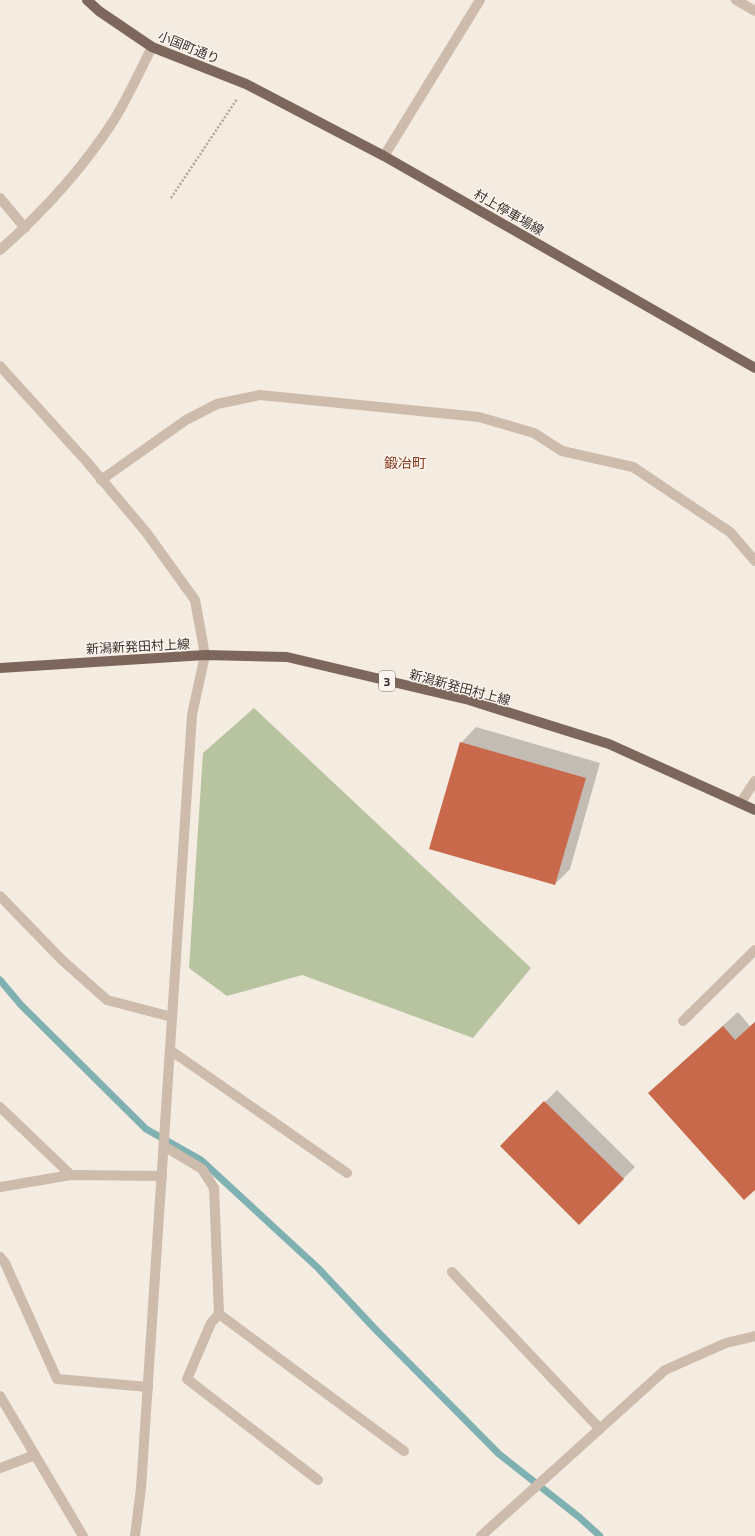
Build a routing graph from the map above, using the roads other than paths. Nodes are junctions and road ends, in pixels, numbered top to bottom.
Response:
1 (87, 0) edge
2 (480, 0) edge
3 (736, 0) edge
4 (755, 11) edge
5 (152, 47) junction
6 (246, 84) joint
7 (384, 156) junction
8 (0, 198) edge
9 (25, 228) junction
10 (0, 250) edge
11 (755, 368) edge
12 (2, 371) edge
13 (101, 480) junction
14 (755, 561) edge
15 (205, 655) junction
16 (0, 668) edge
17 (755, 781) edge
18 (741, 802) junction
19 (755, 810) edge
20 (0, 896) edge
21 (755, 950) edge
22 (172, 1017) junction
23 (683, 1021) dead end
24 (170, 1050) junction
25 (0, 1107) edge
26 (164, 1146) junction
27 (347, 1173) dead end
28 (71, 1175) junction
29 (162, 1176) junction
30 (0, 1187) edge
31 (0, 1257) edge
32 (452, 1272) dead end
33 (218, 1314) junction
34 (755, 1336) edge
35 (148, 1387) junction
36 (0, 1396) edge
37 (600, 1429) junction
38 (404, 1451) dead end
39 (35, 1455) junction
40 (0, 1468) edge
41 (318, 1480) dead end
42 (83, 1536) edge
43 (135, 1536) edge
44 (481, 1536) edge

1 - 5 main road, 小国町通り
2 - 7 street
3 - 4 street
5 - 6 main road, 小国町通り
5 - 9 street
6 - 7 main road, 村上停車場線
7 - 11 main road, 村上停車場線
8 - 9 street
9 - 10 street
12 - 13 street
13 - 14 street
13 - 15 street
15 - 16 main road, 新潟新発田村上線 / 3
15 - 18 main road, 新潟新発田村上線 / 3
15 - 22 street
17 - 18 street
18 - 19 main road, 新潟新発田村上線 / 3
20 - 22 street
21 - 23 street
22 - 24 street
24 - 26 street
24 - 27 street
25 - 28 street
26 - 29 street
26 - 33 street
28 - 29 street
28 - 30 street
29 - 35 street
31 - 35 street
32 - 37 street
33 - 38 street
33 - 41 street
34 - 37 street
35 - 43 street
36 - 39 street
37 - 44 street
39 - 40 street
39 - 42 street

